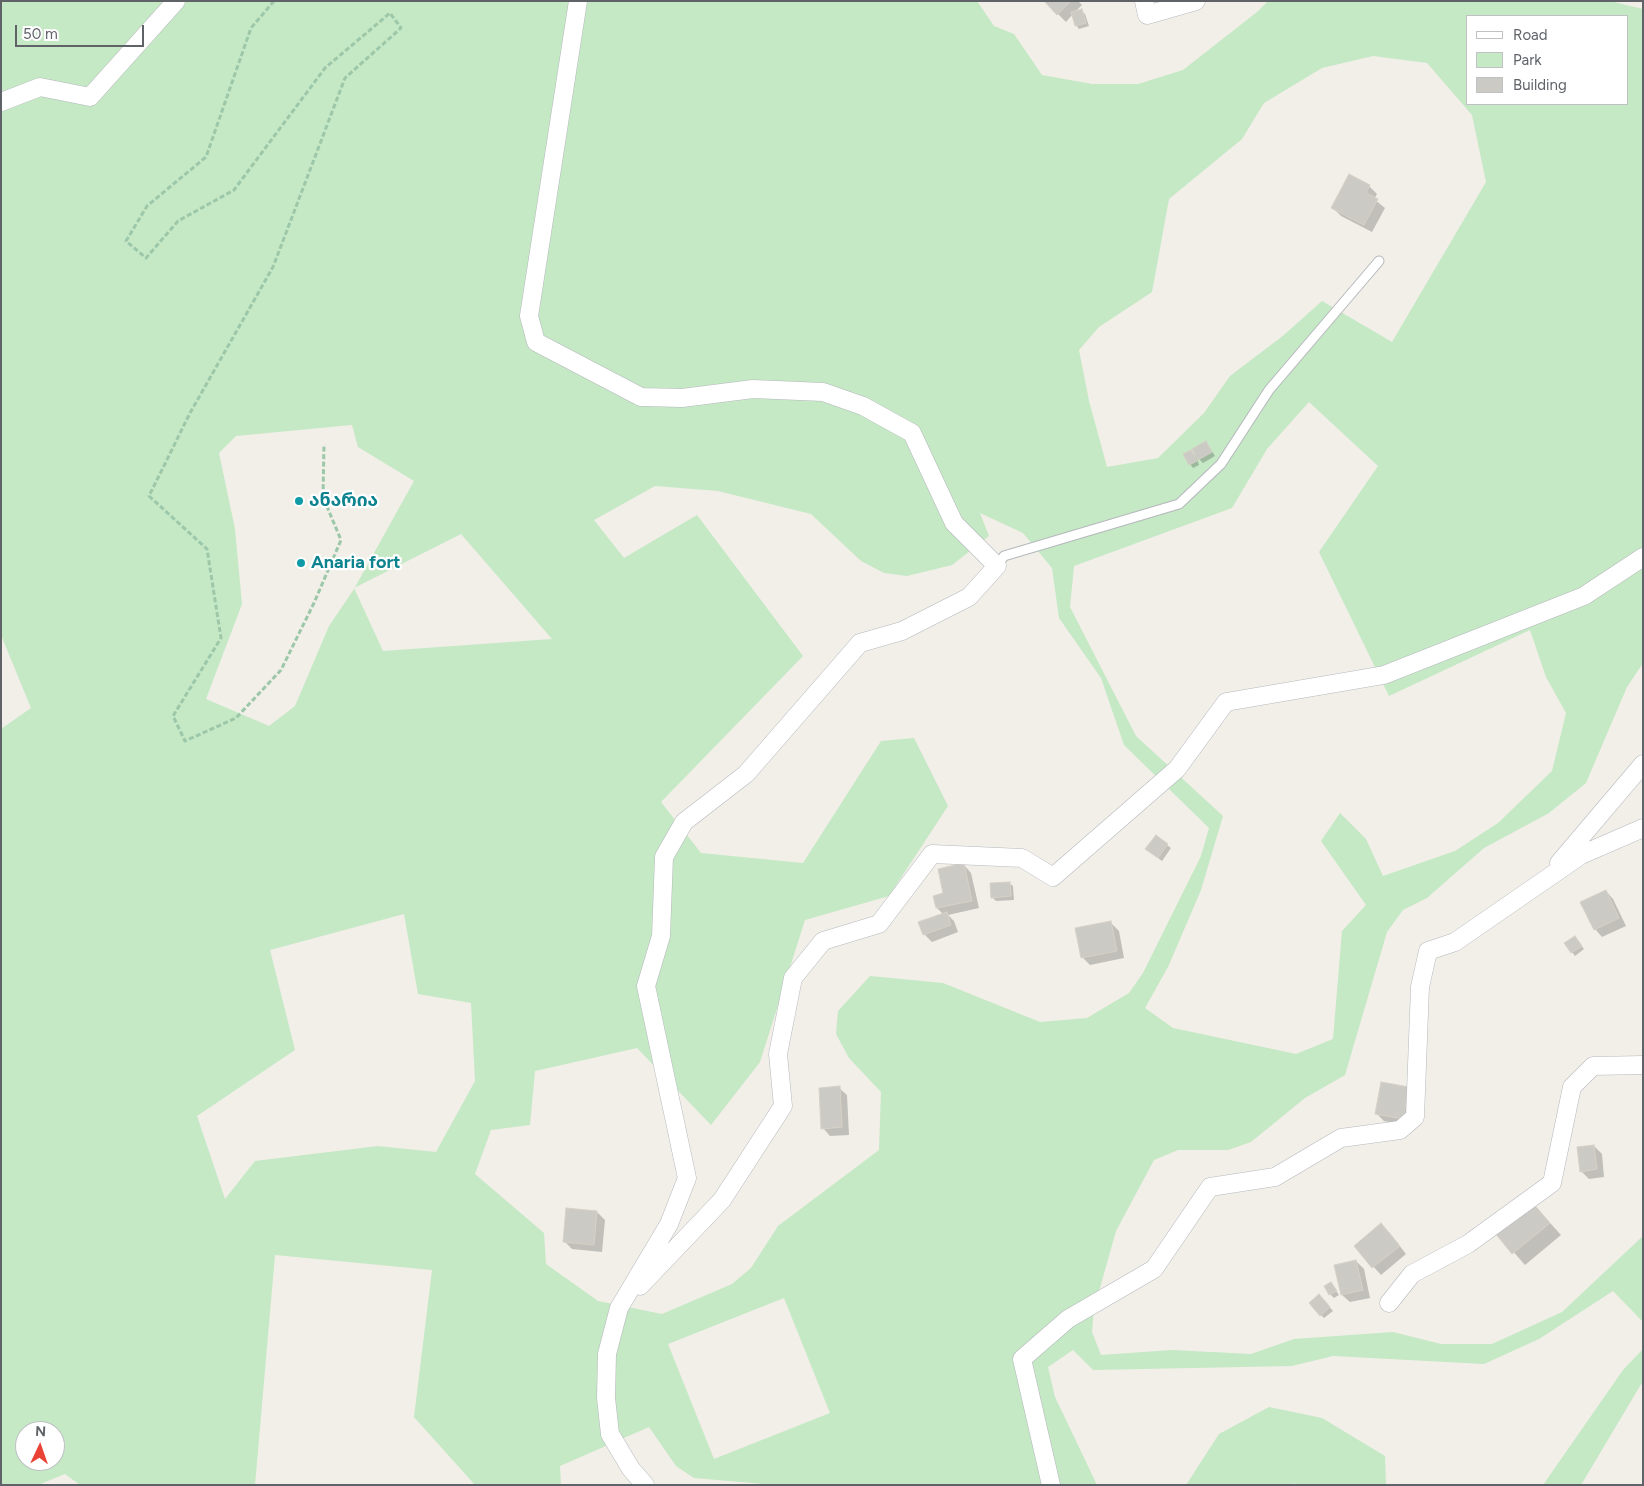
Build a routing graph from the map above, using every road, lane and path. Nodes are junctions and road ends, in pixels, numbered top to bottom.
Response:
1 (176, 1) edge
2 (274, 1) edge
3 (578, 1) edge
4 (1144, 1) edge
5 (1196, 1) edge
6 (1, 102) edge
7 (1379, 261) dead end
8 (324, 444) dead end
9 (1643, 557) edge
10 (996, 566) junction
11 (1643, 764) edge
12 (1643, 828) edge
13 (1545, 880) junction
14 (1643, 1065) edge
15 (1389, 1303) dead end
16 (619, 1308) junction
17 (645, 1485) edge
18 (1051, 1485) edge

1 - 6 street
2 - 8 path
3 - 10 street
4 - 5 street
7 - 10 lane
9 - 16 street
10 - 16 street
11 - 13 street
12 - 13 street
13 - 18 street
14 - 15 street
16 - 17 street

